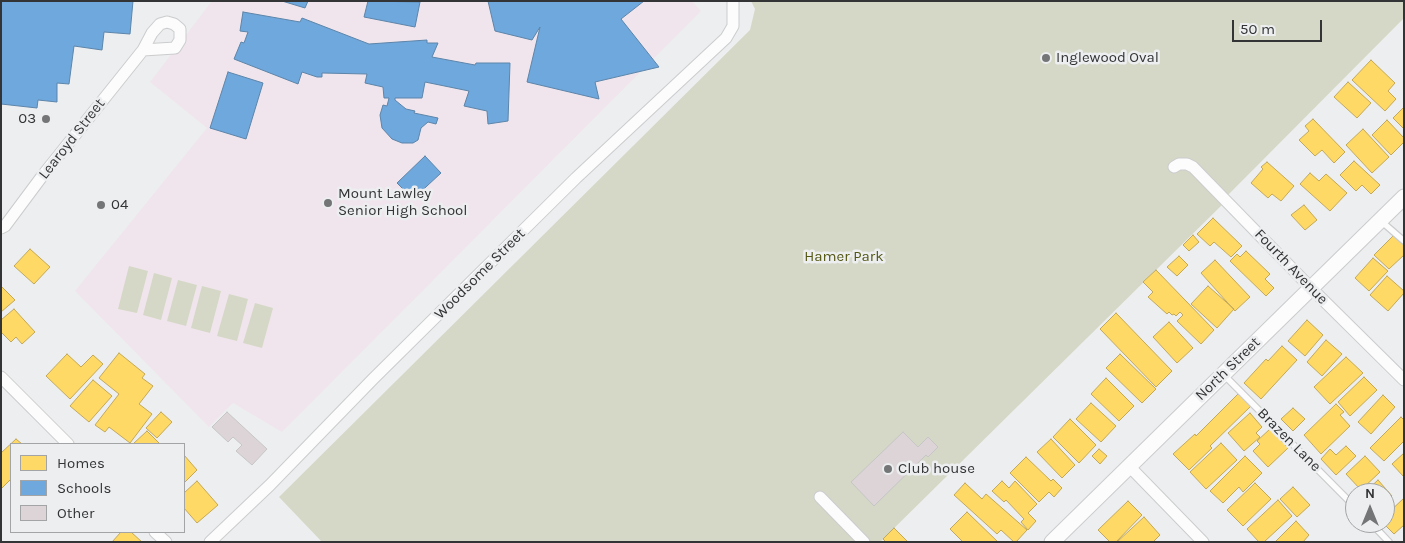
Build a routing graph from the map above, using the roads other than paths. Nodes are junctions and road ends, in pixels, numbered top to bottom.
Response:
1 (732, 1) edge
2 (143, 50) dead end
3 (1174, 167) dead end
4 (1404, 197) edge
5 (1380, 221) junction
6 (1, 228) edge
7 (1404, 241) edge
8 (1311, 288) junction
9 (1223, 374) junction
10 (1, 377) edge
11 (1404, 380) edge
12 (67, 443) edge
13 (1129, 466) junction
14 (1345, 497) edge
15 (820, 498) dead end
16 (156, 533) edge
17 (166, 542) edge
18 (210, 542) edge
19 (864, 542) edge
20 (1052, 542) edge
21 (1203, 542) edge

1 - 18 street, Woodsome Street
2 - 6 street, Learoyd Street
3 - 8 street, Fourth Avenue
4 - 5 main road, North Street
5 - 7 lane
5 - 8 main road, North Street
8 - 9 main road, North Street
8 - 11 street, Fourth Avenue
9 - 13 main road, North Street
9 - 14 lane, Brazen Lane
10 - 12 street
13 - 20 main road, North Street
13 - 21 street
15 - 19 street
16 - 17 street

